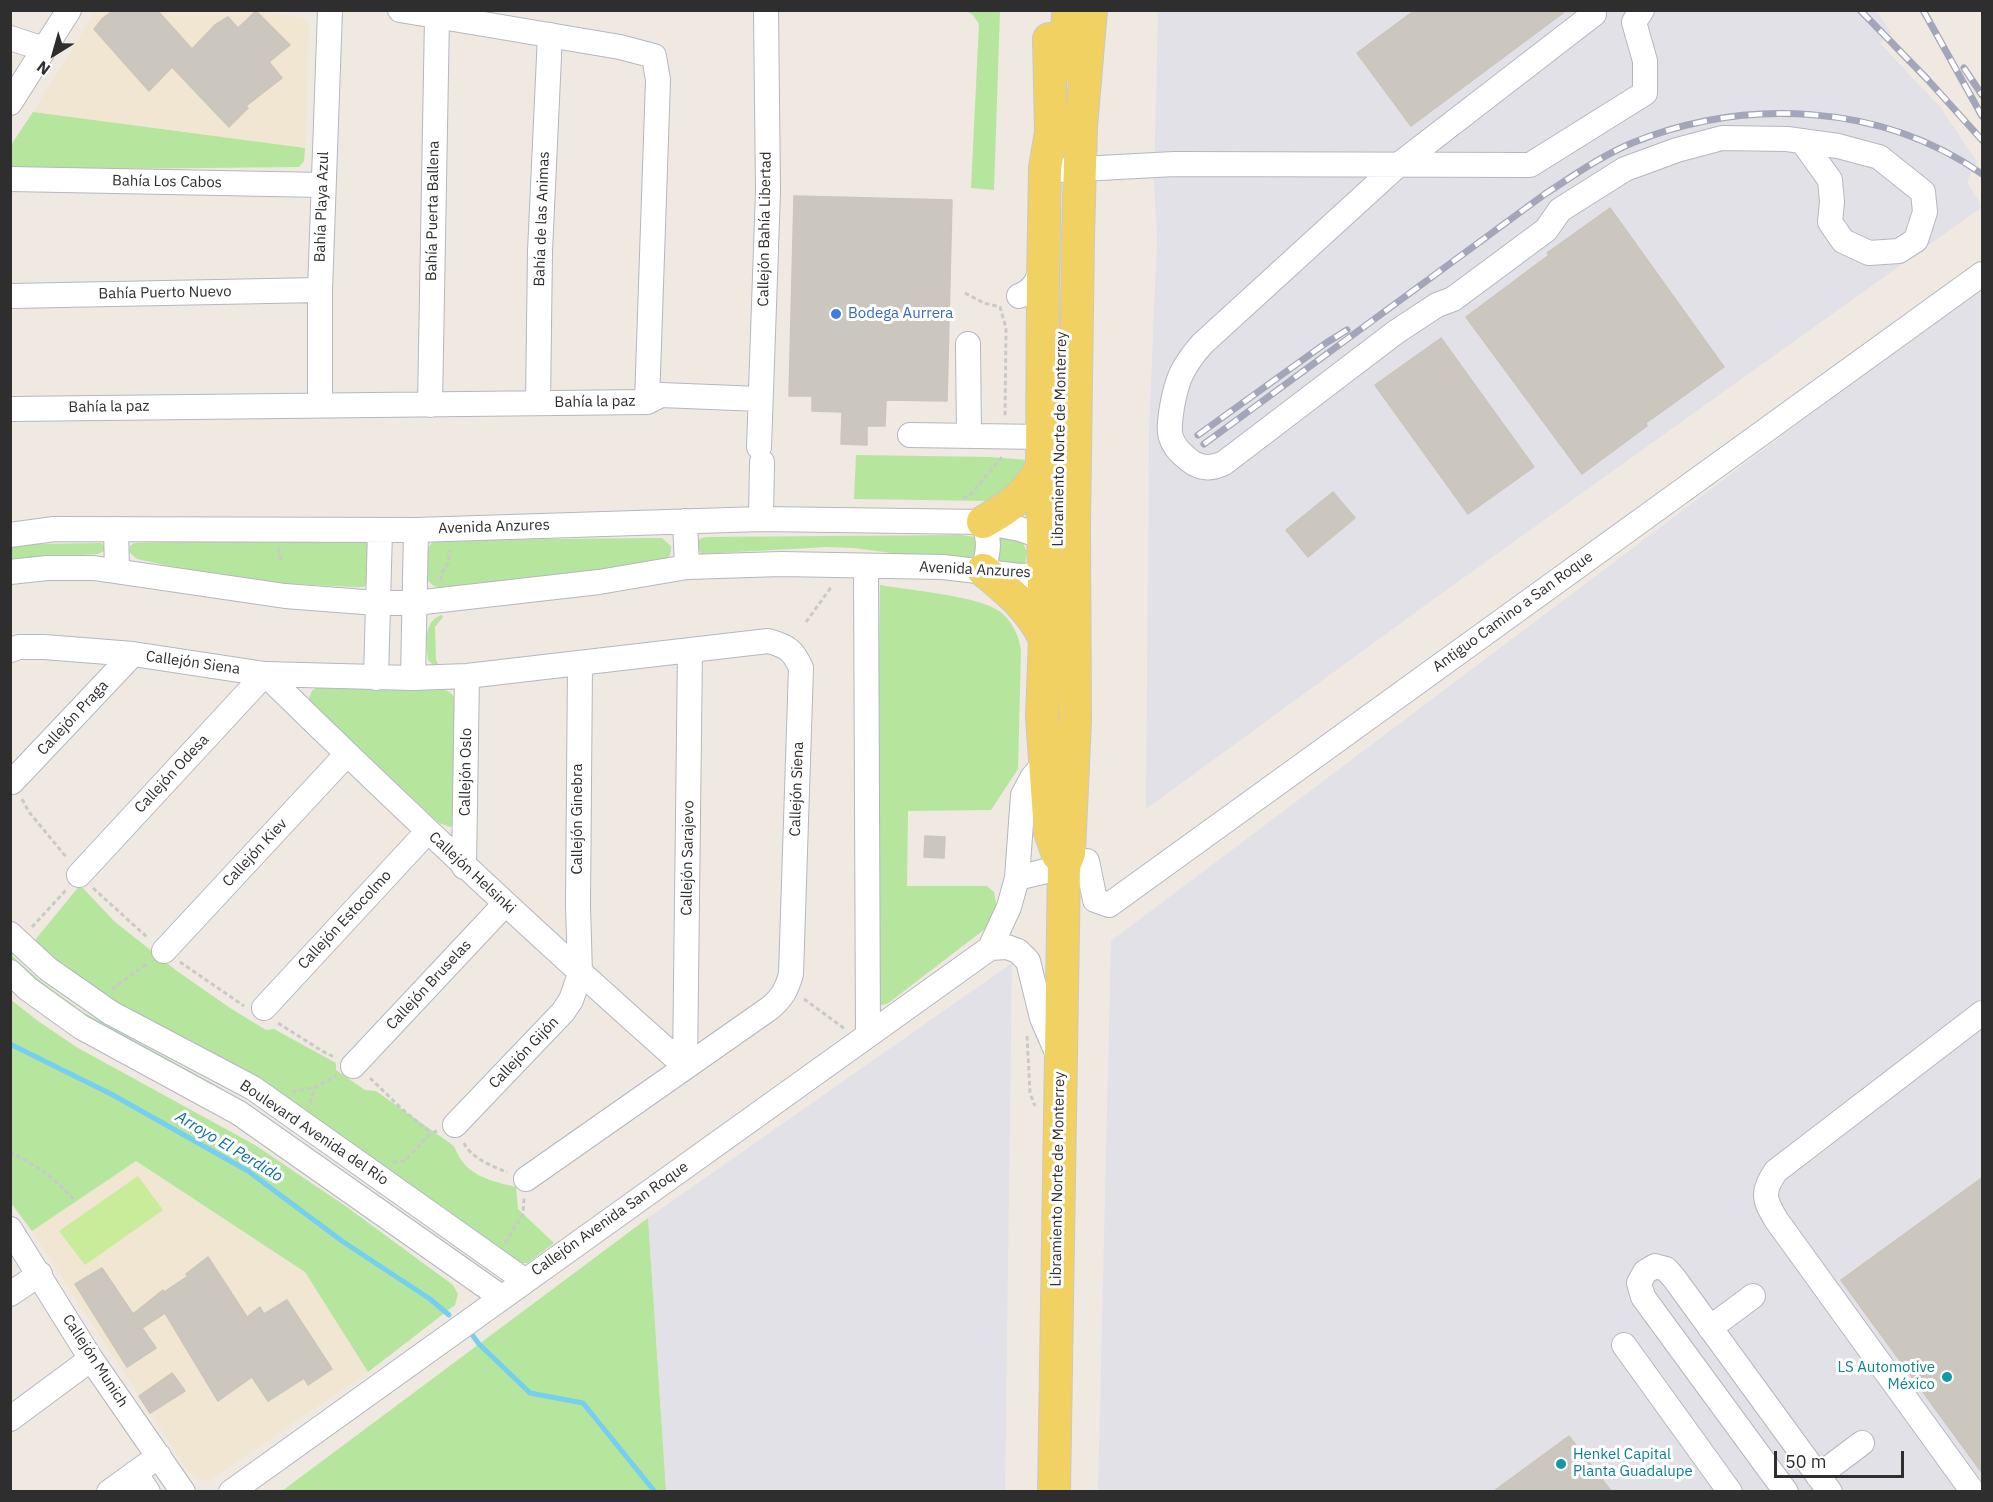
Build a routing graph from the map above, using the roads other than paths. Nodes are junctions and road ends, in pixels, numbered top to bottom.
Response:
1 (69, 10) edge
2 (330, 10) edge
3 (400, 10) edge
4 (766, 10) edge
5 (1080, 10) edge
6 (1091, 10) edge
7 (1642, 10) edge
8 (1055, 12) edge
9 (1594, 14) dead end
10 (437, 17) junction
11 (550, 35) junction
12 (10, 38) edge
13 (44, 49) junction
14 (10, 103) edge
15 (1802, 141) junction
16 (1070, 147) junction
17 (1397, 166) junction
18 (10, 179) edge
19 (323, 185) junction
20 (1044, 213) junction
21 (1983, 274) edge
22 (320, 290) junction
23 (10, 296) edge
24 (968, 344) dead end
25 (1076, 396) junction
26 (760, 399) junction
27 (647, 402) junction
28 (538, 403) junction
29 (320, 404) junction
30 (430, 405) junction
31 (10, 409) edge
32 (910, 435) dead end
33 (969, 436) junction
34 (1042, 437) junction
35 (1042, 468) junction
36 (761, 519) junction
37 (685, 521) junction
38 (983, 522) junction
39 (117, 528) junction
40 (380, 530) junction
41 (416, 530) junction
42 (10, 535) edge
43 (1048, 555) junction
44 (866, 566) junction
45 (687, 567) junction
46 (983, 570) junction
47 (117, 571) junction
48 (10, 572) edge
49 (377, 603) junction
50 (415, 603) junction
51 (1045, 639) junction
52 (10, 650) edge
53 (690, 650) junction
54 (133, 654) junction
55 (579, 664) junction
56 (265, 674) junction
57 (468, 676) junction
58 (376, 678) junction
59 (413, 678) junction
60 (1075, 721) junction
61 (347, 754) junction
62 (1046, 761) junction
63 (12, 782) road end
64 (427, 832) junction
65 (1061, 860) junction
66 (464, 867) junction
67 (80, 874) road end
68 (1017, 878) junction
69 (505, 904) junction
70 (14, 938) edge
71 (990, 948) junction
72 (164, 951) road end
73 (10, 972) edge
74 (580, 974) junction
75 (264, 1008) road end
76 (1983, 1013) edge
77 (865, 1037) junction
78 (1060, 1058) junction
79 (353, 1066) road end
80 (685, 1066) junction
81 (259, 1093) junction
82 (239, 1113) junction
83 (455, 1125) road end
84 (526, 1179) road end
85 (10, 1228) edge
86 (40, 1274) junction
87 (524, 1280) junction
88 (10, 1294) edge
89 (1753, 1296) dead end
90 (501, 1297) junction
91 (1710, 1328) junction
92 (1624, 1345) dead end
93 (92, 1359) junction
94 (1761, 1398) junction
95 (1731, 1418) junction
96 (10, 1419) edge
97 (1862, 1443) dead end
98 (159, 1456) junction
99 (141, 1482) edge
100 (1824, 1484) edge
101 (109, 1491) edge
102 (183, 1491) edge
103 (231, 1491) edge
104 (1054, 1491) edge
105 (1730, 1491) edge
106 (1786, 1491) edge
107 (1973, 1491) edge

1 - 13 street
2 - 19 street, Bahía Playa Azul
3 - 10 street, Bahía la paz
4 - 26 street, Callejón Bahía Libertad
5 - 16 main road
6 - 16 main road, Libramiento Norte de Monterrey
7 - 17 street
8 - 16 main road, Libramiento Norte de Monterrey
8 - 20 main road
9 - 17 street
10 - 11 street, Bahía la paz
10 - 30 street, Bahía Puerta Ballena
11 - 27 street, Bahía la paz
11 - 28 street, Bahía de las Animas
12 - 13 street
13 - 14 street
15 - 15 street
15 - 17 street
16 - 17 street
16 - 20 main road
16 - 25 main road, Libramiento Norte de Monterrey
16 - 43 main road, Libramiento Norte de Monterrey
18 - 19 street, Bahía Los Cabos
19 - 22 street, Bahía Playa Azul
20 - 34 main road
21 - 65 street, Antiguo Camino a San Roque
22 - 23 street, Bahía Puerto Nuevo
22 - 29 street, Bahía Playa Azul
24 - 33 street
25 - 43 main road
25 - 60 main road, Libramiento Norte de Monterrey
26 - 27 street
26 - 36 street, Callejón Bahía Libertad
27 - 28 street, Bahía la paz
28 - 30 street, Bahía la paz
29 - 30 street, Bahía la paz
29 - 31 street, Bahía la paz
32 - 33 street
33 - 34 street
34 - 35 main road
35 - 38 main road
35 - 43 main road
36 - 37 street, Avenida Anzures
36 - 38 street, Avenida Anzures
37 - 41 street, Avenida Anzures
37 - 45 street
38 - 43 street, Avenida Anzures
38 - 46 street
39 - 40 street, Avenida Anzures
39 - 42 street, Avenida Anzures
39 - 47 street
40 - 41 street, Avenida Anzures
40 - 49 street
41 - 50 street
43 - 46 street, Avenida Anzures
43 - 51 main road
43 - 60 main road
43 - 65 main road, Libramiento Norte de Monterrey
44 - 45 street, Avenida Anzures
44 - 46 street, Avenida Anzures
44 - 77 street
45 - 50 street, Avenida Anzures
46 - 51 main road
47 - 48 street, Avenida Anzures
47 - 49 street, Avenida Anzures
49 - 50 street, Avenida Anzures
49 - 58 street
50 - 59 street
51 - 62 main road
52 - 54 street, Callejón Siena
53 - 55 street, Callejón Siena
53 - 80 street, Callejón Sarajevo
53 - 80 street, Callejón Siena
54 - 56 street, Callejón Siena
54 - 63 street, Callejón Praga
55 - 57 street, Callejón Siena
55 - 74 street, Callejón Ginebra
56 - 58 street, Callejón Siena
56 - 61 street, Callejón Helsinki
56 - 67 street, Callejón Odesa
57 - 59 street, Callejón Siena
57 - 66 street, Callejón Oslo
58 - 59 street, Callejón Siena
60 - 65 main road, Libramiento Norte de Monterrey
61 - 64 street, Callejón Helsinki
61 - 72 street, Callejón Kiev
62 - 65 main road
62 - 68 street
64 - 66 street, Callejón Helsinki
64 - 75 street, Callejón Estocolmo
65 - 68 street
65 - 78 main road, Libramiento Norte de Monterrey
66 - 69 street, Callejón Helsinki
68 - 71 street
69 - 74 street, Callejón Helsinki
69 - 79 street, Callejón Bruselas
70 - 81 street, Boulevard Avenida del Río
71 - 77 street, Callejón Avenida San Roque
71 - 78 street
73 - 82 street, Boulevard Avenida del Río
74 - 80 street, Callejón Helsinki
74 - 83 street, Callejón Gijón
76 - 107 street
77 - 87 street, Callejón Avenida San Roque
78 - 104 main road, Libramiento Norte de Monterrey
80 - 84 street
81 - 82 street
81 - 87 street, Boulevard Avenida del Río
82 - 90 street, Boulevard Avenida del Río
85 - 86 street, Callejón Munich
86 - 88 street
86 - 93 street, Callejón Munich
87 - 90 street, Callejón Avenida San Roque
89 - 91 street
90 - 103 street, Callejón Avenida San Roque
91 - 94 street
91 - 95 street
92 - 105 street
93 - 96 street
93 - 98 street, Callejón Munich
94 - 95 street
94 - 100 street
95 - 106 street
97 - 100 street
98 - 99 street
98 - 102 street, Callejón Munich
99 - 101 street

